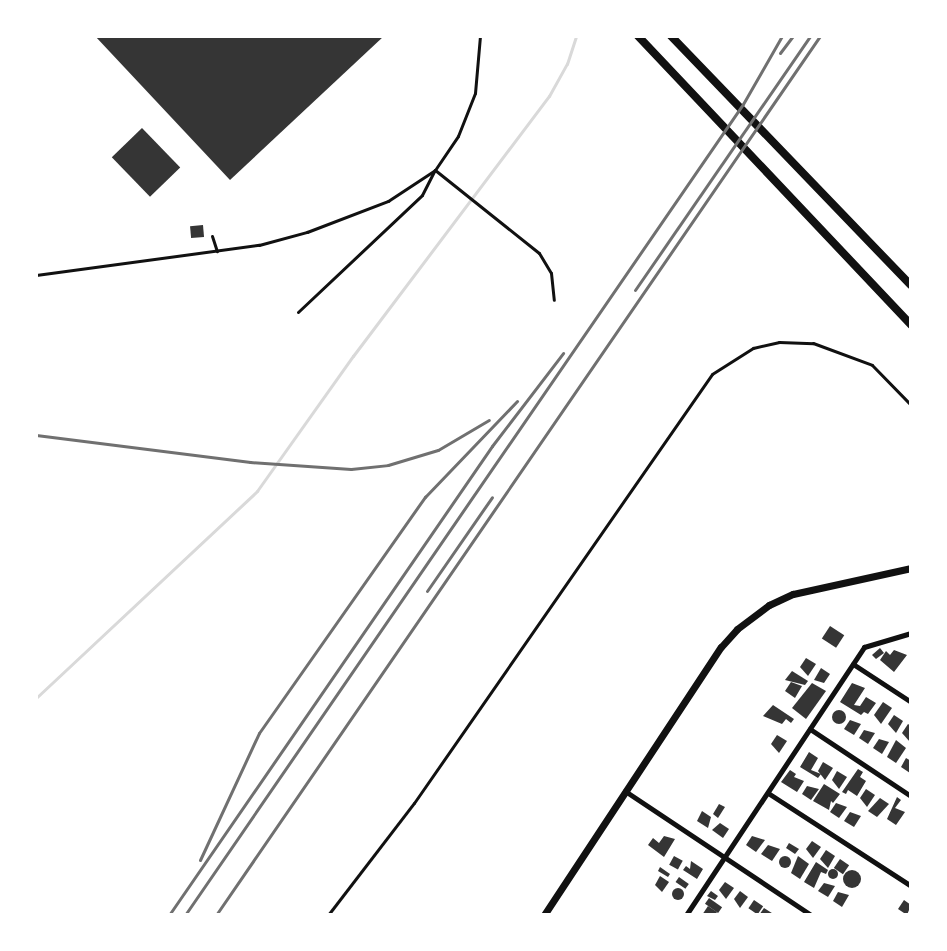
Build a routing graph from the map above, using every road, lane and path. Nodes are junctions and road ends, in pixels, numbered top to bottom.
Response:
1 (480, 36) edge
2 (638, 36) edge
3 (671, 36) edge
4 (435, 170) junction
5 (212, 236) dead end
6 (217, 252) junction
7 (36, 275) edge
8 (911, 285) edge
9 (554, 300) dead end
10 (298, 312) dead end
11 (911, 325) edge
12 (911, 405) edge
13 (911, 568) edge
14 (911, 633) edge
15 (853, 664) junction
16 (911, 702) edge
17 (810, 729) junction
18 (625, 791) junction
19 (768, 793) junction
20 (911, 796) edge
21 (723, 857) junction
22 (911, 886) edge
23 (327, 915) edge
24 (544, 915) edge
25 (686, 915) edge
26 (811, 915) edge

1 - 4 lane
2 - 11 main road
3 - 8 main road
4 - 6 lane
4 - 9 lane
4 - 10 lane
5 - 6 lane
6 - 7 lane
12 - 23 lane
13 - 18 street
14 - 15 street
15 - 16 street
15 - 17 street
17 - 19 street
17 - 20 street
18 - 21 street
18 - 24 street
19 - 21 street
19 - 22 street
21 - 25 street
21 - 26 street

